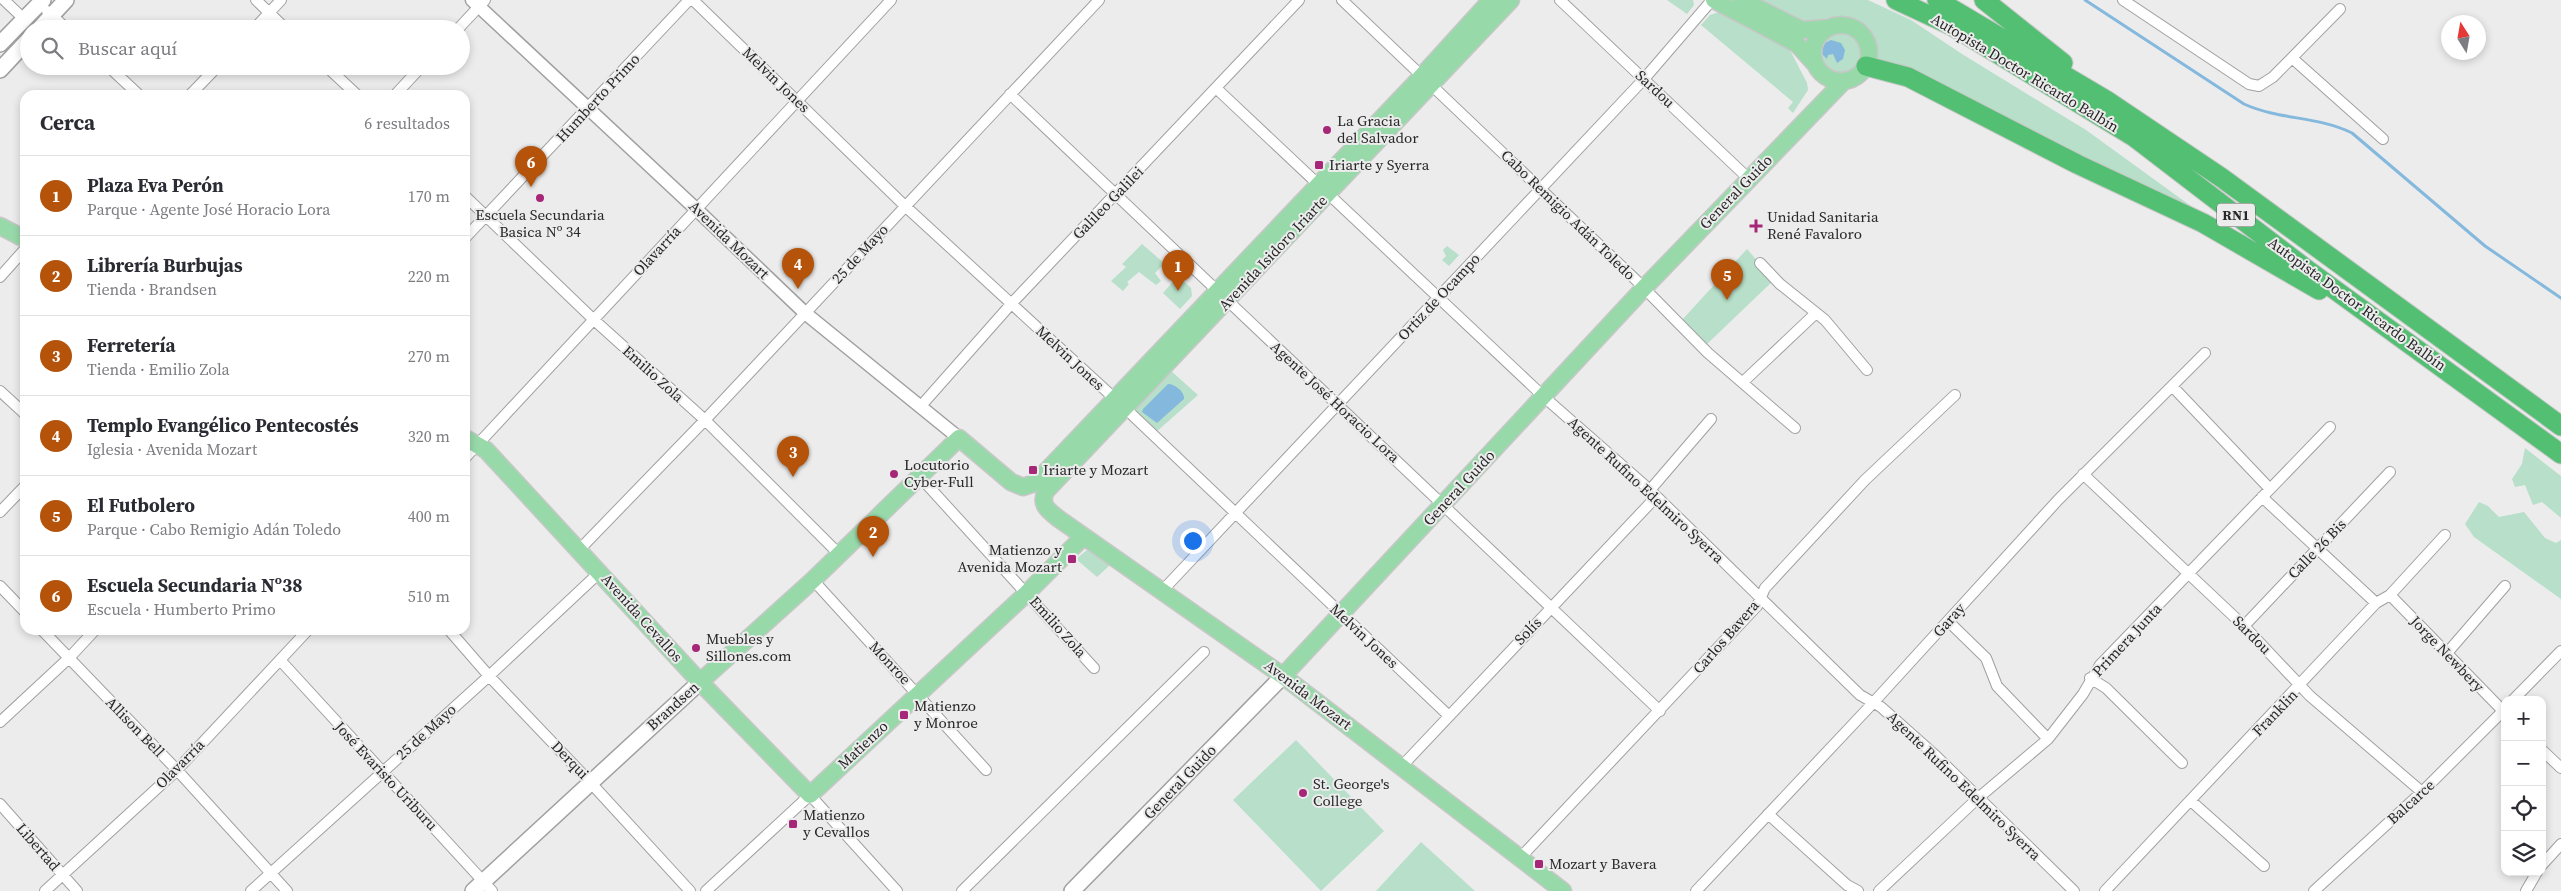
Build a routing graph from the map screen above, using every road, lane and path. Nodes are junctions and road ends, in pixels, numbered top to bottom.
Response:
1 (4, 0) edge
2 (66, 0) edge
3 (256, 0) edge
4 (281, 0) edge
5 (691, 0) edge
6 (891, 0) edge
7 (1099, 0) edge
8 (1299, 0) edge
9 (1342, 0) edge
10 (1491, 0) edge
11 (1511, 0) edge
12 (1560, 0) edge
13 (1713, 0) edge
14 (1742, 0) edge
15 (1896, 0) edge
16 (1937, 0) edge
17 (1984, 0) edge
18 (2123, 0) edge
19 (41, 2) edge
20 (479, 2) edge
21 (2340, 9) dead end
22 (269, 13) junction
23 (52, 15) junction
24 (24, 19) joint
25 (47, 20) edge
26 (57, 20) edge
27 (262, 20) edge
28 (276, 20) edge
29 (465, 20) edge
30 (20, 23) edge
31 (1827, 28) junction
32 (0, 44) edge
33 (20, 49) edge
34 (2292, 58) junction
35 (1815, 66) junction
36 (1866, 66) junction
37 (0, 70) edge
38 (118, 75) edge
39 (209, 75) edge
40 (336, 75) edge
41 (414, 75) edge
42 (1644, 79) junction
43 (1427, 80) junction
44 (1843, 82) junction
45 (1217, 89) junction
46 (134, 90) edge
47 (195, 90) edge
48 (352, 90) edge
49 (400, 90) edge
50 (1010, 94) junction
51 (2106, 100) junction
52 (798, 101) junction
53 (588, 109) junction
54 (2383, 140) dead end
55 (1749, 179) junction
56 (1541, 188) junction
57 (1324, 189) junction
58 (1116, 195) junction
59 (470, 201) edge
60 (905, 206) junction
61 (696, 208) junction
62 (486, 216) junction
63 (0, 226) edge
64 (470, 233) edge
65 (20, 236) edge
66 (20, 255) edge
67 (1760, 264) dead end
68 (0, 277) edge
69 (1644, 288) junction
70 (1222, 296) junction
71 (1440, 296) junction
72 (1012, 303) junction
73 (805, 313) junction
74 (1816, 313) junction
75 (593, 319) junction
76 (2407, 342) junction
77 (2205, 353) dead end
78 (1866, 370) dead end
79 (1743, 382) junction
80 (2172, 386) junction
81 (0, 391) edge
82 (1955, 395) dead end
83 (1543, 396) junction
84 (1120, 404) junction
85 (1337, 405) junction
86 (920, 407) junction
87 (20, 409) edge
88 (1712, 419) dead end
89 (705, 420) junction
90 (2561, 426) edge
91 (2330, 427) dead end
92 (1795, 428) dead end
93 (959, 438) junction
94 (471, 441) edge
95 (2561, 454) edge
96 (2390, 472) dead end
97 (2083, 474) junction
98 (920, 478) junction
99 (1019, 487) joint
100 (2270, 489) junction
101 (20, 491) edge
102 (1652, 493) junction
103 (2262, 497) junction
104 (1444, 504) junction
105 (1046, 509) joint
106 (0, 512) edge
107 (1235, 513) junction
108 (2445, 535) dead end
109 (1083, 536) junction
110 (2316, 548) junction
111 (579, 550) junction
112 (839, 554) junction
113 (600, 572) junction
114 (2188, 574) junction
115 (813, 580) junction
116 (0, 586) edge
117 (2505, 586) dead end
118 (1162, 591) junction
119 (1027, 593) junction
120 (2390, 595) junction
121 (1761, 597) junction
122 (2376, 603) junction
123 (20, 607) edge
124 (1551, 607) junction
125 (1341, 614) junction
126 (1948, 621) junction
127 (2244, 626) junction
128 (47, 635) edge
129 (91, 635) edge
130 (303, 635) edge
131 (452, 635) edge
132 (2561, 651) edge
133 (1204, 652) dead end
134 (2447, 653) junction
135 (69, 658) junction
136 (280, 660) junction
137 (1094, 668) dead end
138 (489, 676) junction
139 (1283, 676) junction
140 (2090, 678) junction
141 (700, 682) junction
142 (2302, 685) junction
143 (918, 694) junction
144 (2518, 696) edge
145 (1873, 703) junction
146 (2501, 708) edge
147 (1660, 711) junction
148 (2501, 714) edge
149 (1448, 715) junction
150 (0, 722) edge
151 (2048, 739) junction
152 (2546, 754) edge
153 (2182, 763) dead end
154 (1402, 766) junction
155 (2561, 768) edge
156 (176, 770) junction
157 (986, 770) dead end
158 (383, 772) junction
159 (590, 782) junction
160 (2422, 792) junction
161 (810, 795) junction
162 (1977, 799) junction
163 (2191, 801) junction
164 (0, 804) edge
165 (1768, 814) junction
166 (2561, 844) edge
167 (1520, 858) junction
168 (2546, 861) edge
169 (2264, 866) dead end
170 (271, 873) junction
171 (62, 875) junction
172 (2535, 876) edge
173 (483, 888) edge
174 (45, 891) edge
175 (77, 891) edge
176 (251, 891) edge
177 (288, 891) edge
178 (690, 891) edge
179 (706, 891) edge
180 (897, 891) edge
181 (962, 891) edge
182 (1072, 891) edge
183 (1563, 891) edge
184 (1696, 891) edge
185 (1858, 891) edge
186 (1879, 891) edge
187 (2074, 891) edge
188 (2105, 891) edge
189 (2314, 891) edge
190 (2526, 891) edge

1 - 24 street
2 - 23 main road
3 - 22 street
4 - 22 street
5 - 52 street, Melvin Jones
5 - 53 street, Humberto Primo
6 - 52 street, Olavarría
7 - 50 street, 25 de Mayo
8 - 45 street, Galileo Galilei
9 - 43 street, Cabo Remigio Adán Toledo
10 - 43 main road, Avenida Isidoro Iriarte
11 - 43 main road, Avenida Isidoro Iriarte
12 - 42 street, Sardou
13 - 35 main road
13 - 42 street, Ortiz de Ocampo
14 - 31 main road
15 - 76 highway, Autopista Doctor Ricardo Balbín / RN1
16 - 51 highway, Autopista Doctor Ricardo Balbín / RN1
17 - 51 highway
18 - 34 street
19 - 23 street
19 - 24 main road
20 - 29 street
20 - 53 street, Avenida Mozart
21 - 34 street
22 - 27 street
22 - 28 street
23 - 25 main road
23 - 26 street
30 - 32 main road
31 - 35 main road
31 - 36 main road
33 - 37 main road
34 - 54 street
35 - 44 main road
36 - 44 main road
36 - 76 highway
38 - 46 street
39 - 47 street
40 - 48 street
41 - 49 street
42 - 55 street, Sardou
42 - 56 street, Ortiz de Ocampo
43 - 56 street, Cabo Remigio Adán Toledo
43 - 57 main road, Avenida Isidoro Iriarte
44 - 55 main road, General Guido
45 - 57 street, Agente Rufino Edelmiro Syerra
45 - 58 street, Galileo Galilei
50 - 58 street, Agente José Horacio Lora
50 - 60 street, 25 de Mayo
51 - 90 highway, Autopista Doctor Ricardo Balbín / RN1
52 - 60 street, Melvin Jones
52 - 61 street, Olavarría
53 - 61 street, Avenida Mozart
53 - 62 street, Humberto Primo
55 - 69 main road, General Guido
56 - 69 street, Cabo Remigio Adán Toledo
56 - 71 street, Ortiz de Ocampo
57 - 70 main road, Avenida Isidoro Iriarte
57 - 71 street, Agente Rufino Edelmiro Syerra
58 - 70 street, Agente José Horacio Lora
58 - 72 street, Galileo Galilei
59 - 62 street, Emilio Zola
60 - 72 street, Melvin Jones
60 - 73 street, 25 de Mayo
61 - 73 street, Avenida Mozart
61 - 75 street, Olavarría
62 - 64 street, Humberto Primo
62 - 75 street, Emilio Zola
63 - 65 main road
66 - 68 street
67 - 74 street
69 - 79 street, Cabo Remigio Adán Toledo
69 - 83 main road, General Guido
70 - 84 main road, Avenida Isidoro Iriarte
70 - 85 street, Agente José Horacio Lora
71 - 83 street, Agente Rufino Edelmiro Syerra
71 - 85 street, Ortiz de Ocampo
72 - 84 street, Melvin Jones
72 - 86 street, Galileo Galilei
73 - 86 street, Avenida Mozart
73 - 89 street, 25 de Mayo
74 - 78 street
74 - 79 street
75 - 89 street, Emilio Zola
75 - 94 street, Olavarría
76 - 95 highway, Autopista Doctor Ricardo Balbín / RN1
77 - 80 street, Garay
79 - 92 street, Cabo Remigio Adán Toledo
80 - 97 street, Garay
80 - 100 street
81 - 87 street
82 - 121 street, Carlos Bavera
83 - 102 street, Agente Rufino Edelmiro Syerra
83 - 104 main road, General Guido
84 - 99 main road, Avenida Isidoro Iriarte
84 - 105 main road, Avenida Isidoro Iriarte
84 - 107 street, Melvin Jones
85 - 104 street, Agente José Horacio Lora
85 - 107 street, Ortiz de Ocampo
86 - 93 street, Avenida Mozart
88 - 102 street, Solís
89 - 111 street, 25 de Mayo
89 - 112 street, Emilio Zola
91 - 100 street, Primera Junta
93 - 98 main road, Brandsen
93 - 99 main road, Avenida Mozart
94 - 111 main road, Avenida Cevallos
96 - 110 street, Calle 26 Bis
97 - 114 street, Sardou
97 - 126 street, Garay
98 - 112 main road, Brandsen
98 - 119 street, Emilio Zola
100 - 103 street, Primera Junta
101 - 106 street
102 - 121 street, Agente Rufino Edelmiro Syerra
102 - 124 street, Solís
103 - 110 street
103 - 114 street, Primera Junta
104 - 124 street, Agente José Horacio Lora
104 - 125 main road, General Guido
105 - 109 main road, Avenida Mozart
107 - 118 street, Ortiz de Ocampo
107 - 125 street, Melvin Jones
108 - 120 street, Franklin
109 - 118 main road, Avenida Mozart
109 - 119 main road, Matienzo
110 - 122 street
110 - 127 street, Calle 26 Bis
111 - 113 main road, Avenida Cevallos
112 - 115 main road, Brandsen
113 - 138 street, 25 de Mayo
113 - 141 main road, Avenida Cevallos
114 - 127 street, Sardou
114 - 140 street, Primera Junta
115 - 141 main road, Brandsen
115 - 143 street, Monroe
116 - 123 street
117 - 134 street
118 - 139 main road, Avenida Mozart
119 - 137 street, Emilio Zola
119 - 143 main road, Matienzo
120 - 122 street, Franklin
120 - 134 street, Jorge Newbery
121 - 145 street, Agente Rufino Edelmiro Syerra
121 - 147 street, Carlos Bavera
122 - 142 street, Franklin
124 - 147 street, Agente José Horacio Lora
124 - 149 street, Solís
125 - 139 main road, General Guido
125 - 149 street, Melvin Jones
126 - 145 street, Garay
126 - 151 street
127 - 142 street, Sardou
128 - 135 street, Allison Bell
129 - 135 street
130 - 136 street, Olavarría
131 - 138 street, Derqui
132 - 144 street
133 - 181 street
134 - 146 street, Jorge Newbery
135 - 150 street
135 - 156 street, Allison Bell
136 - 156 street, Olavarría
136 - 158 street, José Evaristo Uriburu
138 - 158 street, 25 de Mayo
138 - 159 street, Derqui
139 - 154 main road, Avenida Mozart
139 - 182 main road, General Guido
140 - 151 street, Primera Junta
140 - 153 street
141 - 159 main road, Brandsen
141 - 161 main road, Avenida Cevallos
142 - 160 street, Sardou
142 - 163 street, Franklin
143 - 157 street, Monroe
143 - 161 main road, Matienzo
145 - 162 street, Agente Rufino Edelmiro Syerra
145 - 165 street, Garay
147 - 167 street, Carlos Bavera
148 - 160 street, Balcarce
149 - 154 street, Solís
151 - 162 street, Primera Junta
152 - 155 street
154 - 167 main road, Avenida Mozart
156 - 170 street, Allison Bell
156 - 171 street, Olavarría
158 - 170 street, 25 de Mayo
158 - 173 street, José Evaristo Uriburu
159 - 173 main road, Brandsen
159 - 178 street, Derqui
160 - 189 street, Balcarce
161 - 179 street, Matienzo
161 - 180 street, Avenida Cevallos
162 - 186 street, Primera Junta
162 - 187 street, Agente Rufino Edelmiro Syerra
163 - 169 street
163 - 188 street, Franklin
164 - 171 street, Libertad
165 - 184 street, Garay
165 - 185 street
166 - 168 street
167 - 183 main road, Avenida Mozart
170 - 176 street, 25 de Mayo
170 - 177 street, Allison Bell
171 - 174 street, Olavarría
171 - 175 street, Libertad
172 - 190 street

